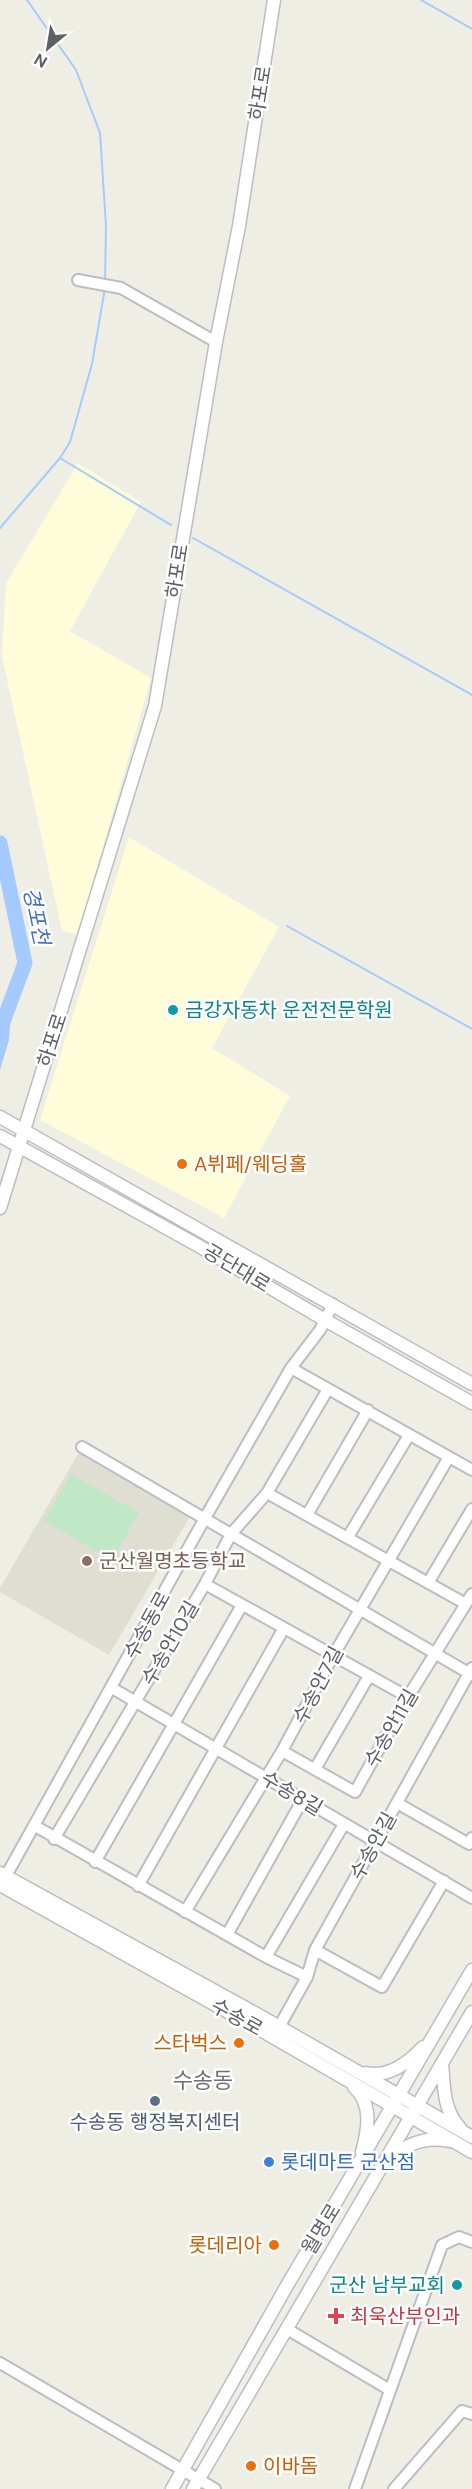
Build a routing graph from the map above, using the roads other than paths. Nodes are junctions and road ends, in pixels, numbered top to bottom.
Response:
1 (274, 0) edge
2 (78, 280) dead end
3 (216, 342) junction
4 (0, 1118) edge
5 (24, 1130) junction
6 (0, 1136) edge
7 (19, 1145) junction
8 (0, 1208) edge
9 (333, 1304) junction
10 (325, 1320) junction
11 (291, 1368) junction
12 (472, 1384) edge
13 (328, 1389) junction
14 (472, 1403) edge
15 (368, 1410) junction
16 (408, 1435) junction
17 (82, 1447) dead end
18 (449, 1457) junction
19 (472, 1470) edge
20 (267, 1493) junction
21 (472, 1509) edge
22 (307, 1515) junction
23 (205, 1518) junction
24 (231, 1534) junction
25 (348, 1537) junction
26 (389, 1562) junction
27 (428, 1583) junction
28 (205, 1584) junction
29 (472, 1594) edge
30 (242, 1605) junction
31 (465, 1605) junction
32 (360, 1610) junction
33 (284, 1628) junction
34 (435, 1653) junction
35 (333, 1656) junction
36 (471, 1672) edge
37 (369, 1676) junction
38 (112, 1688) junction
39 (408, 1697) junction
40 (135, 1702) junction
41 (174, 1725) junction
42 (216, 1749) junction
43 (282, 1751) junction
44 (315, 1769) junction
45 (265, 1777) junction
46 (303, 1799) junction
47 (397, 1803) junction
48 (344, 1824) junction
49 (35, 1826) junction
50 (472, 1838) edge
51 (54, 1839) junction
52 (376, 1842) junction
53 (96, 1862) junction
54 (1, 1881) edge
55 (444, 1881) junction
56 (138, 1886) junction
57 (472, 1898) edge
58 (185, 1912) junction
59 (227, 1935) junction
60 (315, 1950) junction
61 (266, 1957) junction
62 (472, 1970) edge
63 (307, 1977) junction
64 (472, 2012) edge
65 (279, 2027) junction
66 (436, 2032) junction
67 (442, 2063) junction
68 (352, 2068) junction
69 (344, 2079) junction
70 (400, 2095) junction
71 (418, 2106) junction
72 (393, 2107) junction
73 (411, 2117) junction
74 (468, 2135) edge
75 (455, 2142) junction
76 (472, 2152) edge
77 (357, 2168) junction
78 (379, 2170) junction
79 (472, 2242) edge
80 (287, 2329) junction
81 (0, 2363) edge
82 (390, 2390) junction
83 (467, 2412) edge
84 (183, 2470) junction
85 (196, 2484) edge
86 (172, 2489) edge
87 (215, 2489) edge
88 (355, 2489) edge
89 (394, 2489) edge

1 - 3 street, 하포로
2 - 3 street
3 - 5 street, 하포로
4 - 5 street, 공단대로
5 - 7 street, 하포로
5 - 9 street, 공단대로
6 - 7 street, 공단대로
7 - 8 street, 하포로
7 - 10 street, 공단대로
9 - 10 street, 수송동로
9 - 12 street, 공단대로
10 - 11 street, 수송동로
10 - 14 street, 공단대로
11 - 13 street
11 - 23 street, 수송동로
13 - 15 street
13 - 20 street, 수송안10길
15 - 16 street
15 - 22 street
16 - 18 street
16 - 25 street
17 - 23 street
18 - 19 street
18 - 26 street, 수송안7길
20 - 22 street
20 - 24 street, 수송안10길
21 - 27 street
22 - 25 street
23 - 24 street
23 - 38 street, 수송동로
24 - 28 street, 수송안10길
24 - 32 street
25 - 26 street
26 - 27 street
26 - 32 street, 수송안7길
27 - 31 street
28 - 30 street
28 - 40 street, 수송안10길
29 - 31 street, 수송안11길
30 - 33 street
30 - 41 street
31 - 34 street, 수송안11길
32 - 34 street
32 - 35 street, 수송안7길
33 - 35 street
33 - 42 street
34 - 36 street
34 - 39 street, 수송안11길
35 - 37 street
35 - 43 street, 수송안7길
36 - 47 street, 수송안길
37 - 39 street
37 - 44 street
38 - 40 street, 수송8길
38 - 49 street, 수송동로
39 - 44 street, 수송안11길
40 - 41 street, 수송8길
40 - 51 street, 수송안10길
41 - 42 street, 수송8길
41 - 53 street
42 - 45 street, 수송8길
42 - 56 street
43 - 44 street, 수송안11길
43 - 45 street, 수송안7길
45 - 46 street, 수송8길
45 - 58 street, 수송안7길
46 - 48 street, 수송8길
46 - 59 street
47 - 50 street
47 - 52 street, 수송안길
48 - 52 street, 수송8길
48 - 61 street
49 - 51 street
49 - 54 street, 수송동로
51 - 53 street
52 - 55 street, 수송8길
52 - 60 street, 수송안길
53 - 56 street
54 - 65 street, 수송로
54 - 69 street, 수송로
55 - 57 street, 수송8길
55 - 60 street
56 - 58 street
58 - 59 street
59 - 61 street
60 - 63 street, 수송안길
61 - 63 street
62 - 66 street, 월명로
63 - 65 street, 수송안길
64 - 67 street, 월명로
65 - 68 street, 수송로
66 - 68 street
66 - 70 street, 월명로
67 - 71 street, 월명로
67 - 74 street
68 - 70 street, 수송로
69 - 72 street, 수송로
69 - 77 street
70 - 71 street, 수송로
70 - 72 street, 월명로
71 - 73 street, 월명로
71 - 74 street, 수송로
72 - 73 street, 수송로
72 - 77 street, 월명로
73 - 75 street, 수송로
73 - 78 street, 월명로
75 - 76 street, 수송로
75 - 78 street
77 - 84 street, 월명로
78 - 80 street, 월명로
79 - 82 street
80 - 82 street
80 - 85 street, 월명로
81 - 84 street
82 - 88 street
83 - 89 street
84 - 85 street
84 - 86 street, 월명로
85 - 87 street

